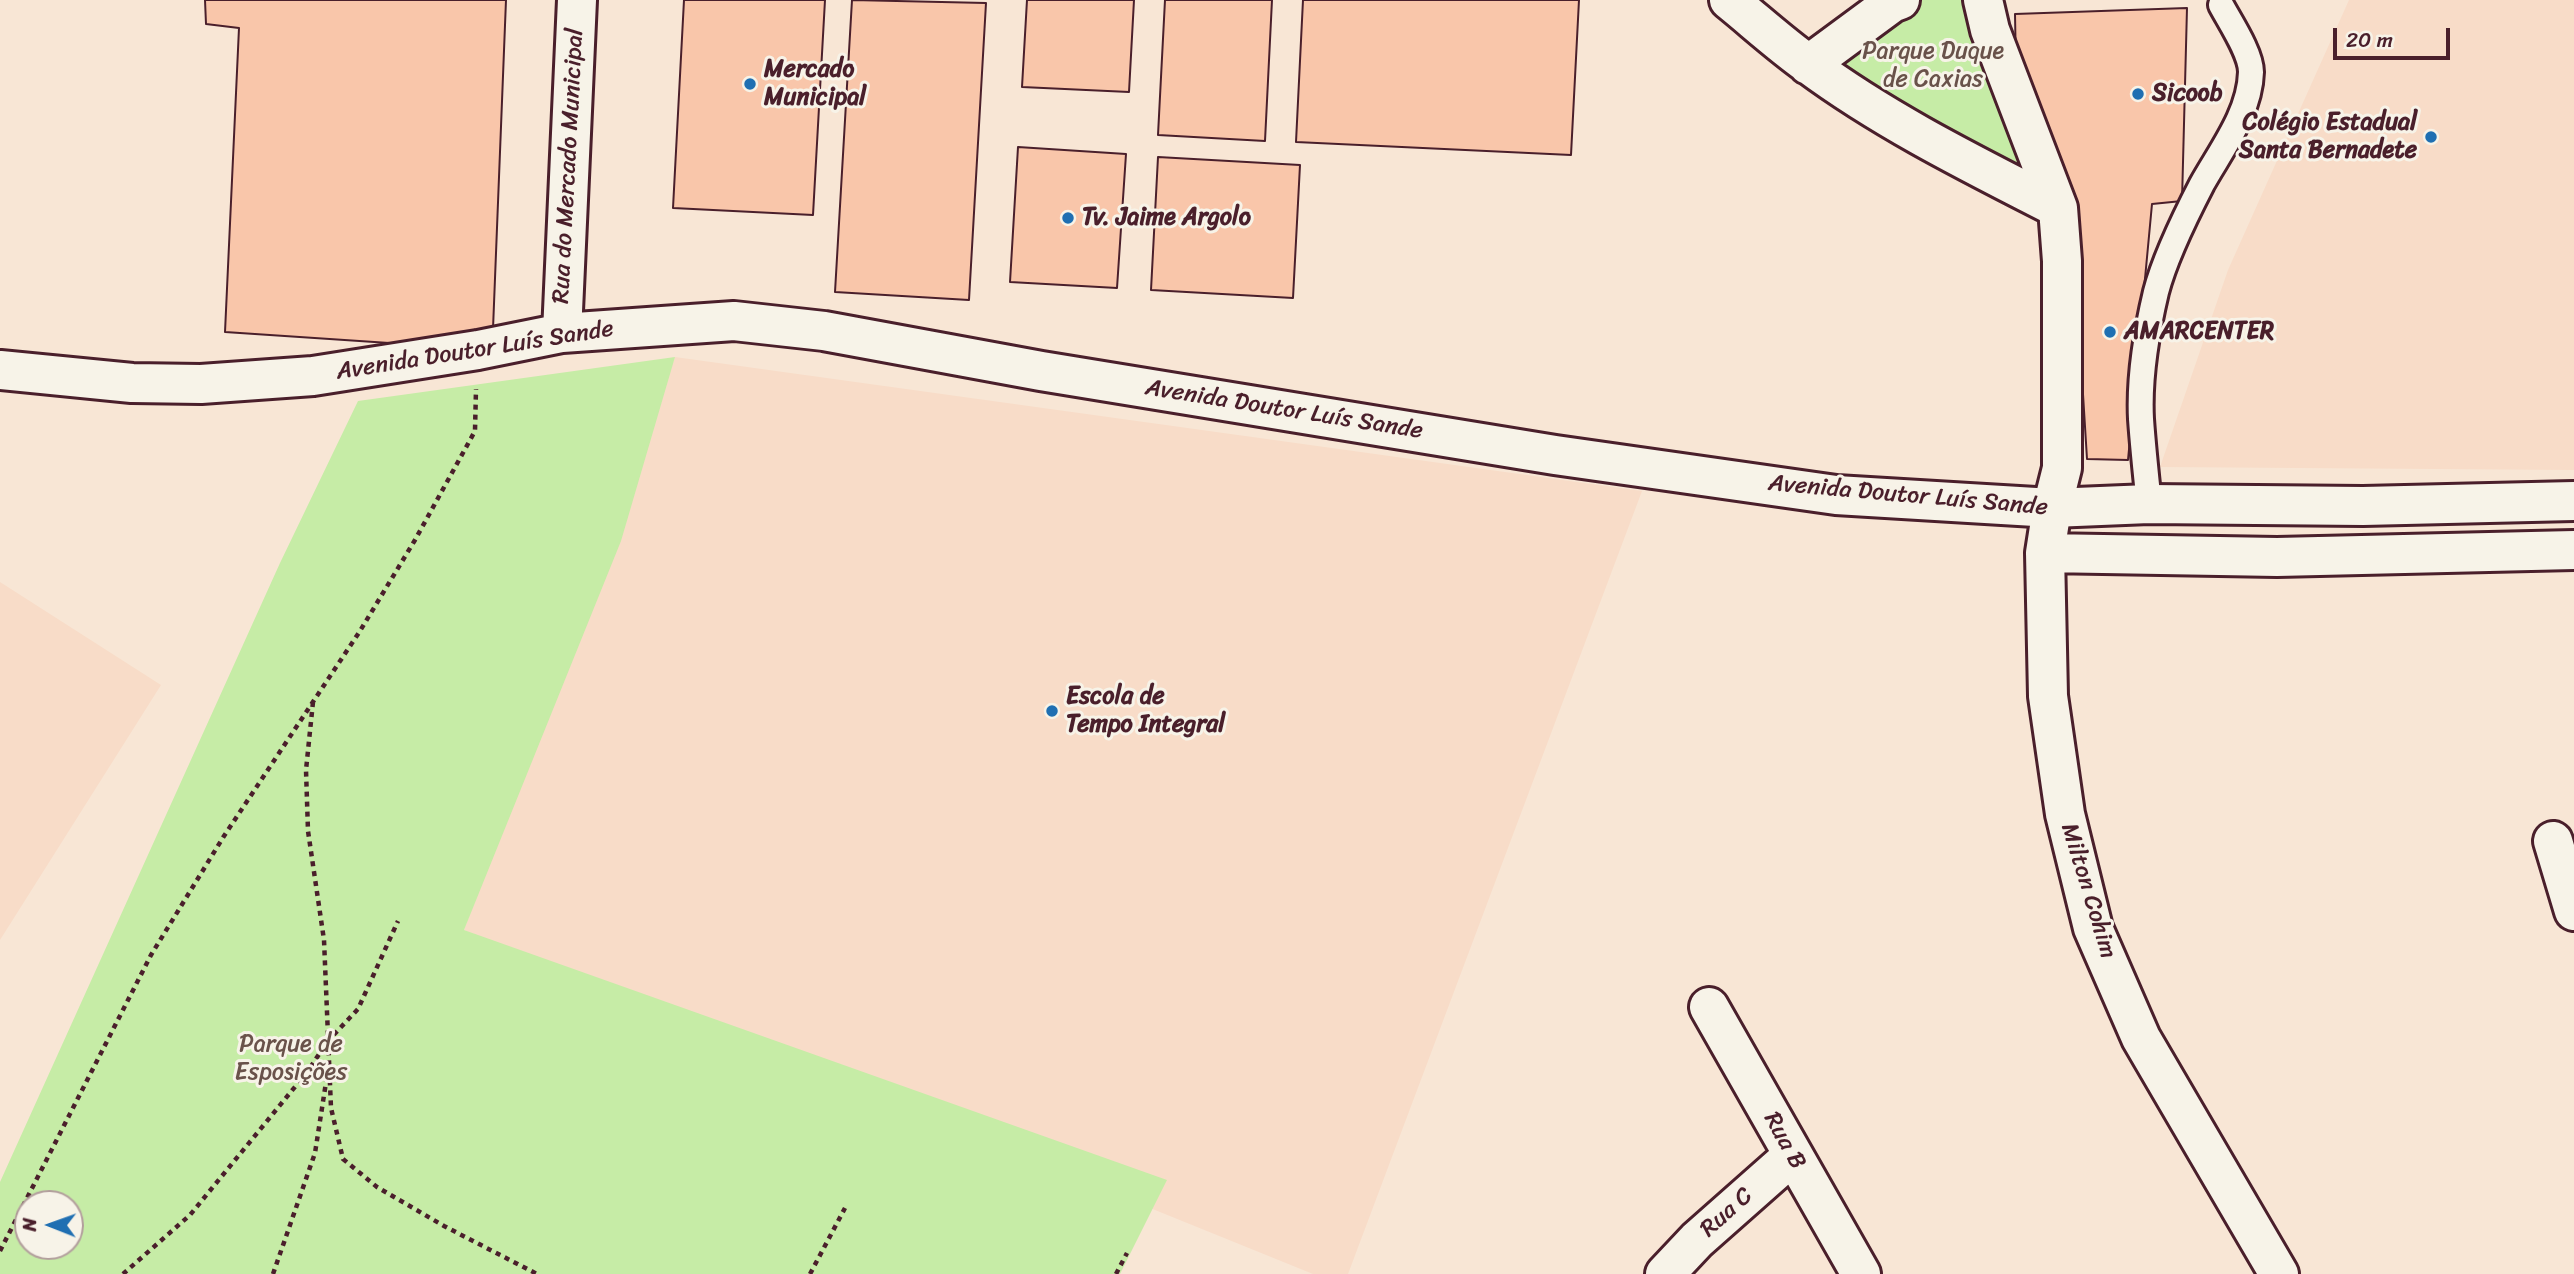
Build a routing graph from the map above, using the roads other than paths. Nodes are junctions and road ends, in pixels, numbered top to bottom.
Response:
1 (577, 0) edge
2 (1729, 0) edge
3 (1900, 0) edge
4 (1983, 0) edge
5 (2221, 5) dead end
6 (1808, 65) junction
7 (2058, 208) junction
8 (562, 333) junction
9 (0, 370) edge
10 (2574, 501) edge
11 (2149, 504) junction
12 (2052, 508) junction
13 (2574, 550) edge
14 (2045, 553) junction
15 (2553, 841) dead end
16 (2574, 911) edge
17 (1709, 1007) dead end
18 (1792, 1156) junction
19 (1665, 1274) edge
20 (1861, 1274) edge
21 (2280, 1274) edge

1 - 8 street, Rua do Mercado Municipal
2 - 6 street
3 - 6 street
4 - 7 street, Milton Cohim
5 - 11 lane
6 - 7 street
7 - 12 street, Milton Cohim
8 - 9 street, Avenida Doutor Luís Sande
8 - 12 street, Avenida Doutor Luís Sande
10 - 11 street, Avenida Doutor Luís Sande
11 - 12 street, Avenida Doutor Luís Sande
12 - 14 street, Milton Cohim
13 - 14 street
14 - 21 street, Milton Cohim
15 - 16 street
17 - 18 street, Rua B
18 - 19 street, Rua C
18 - 20 street, Rua B

